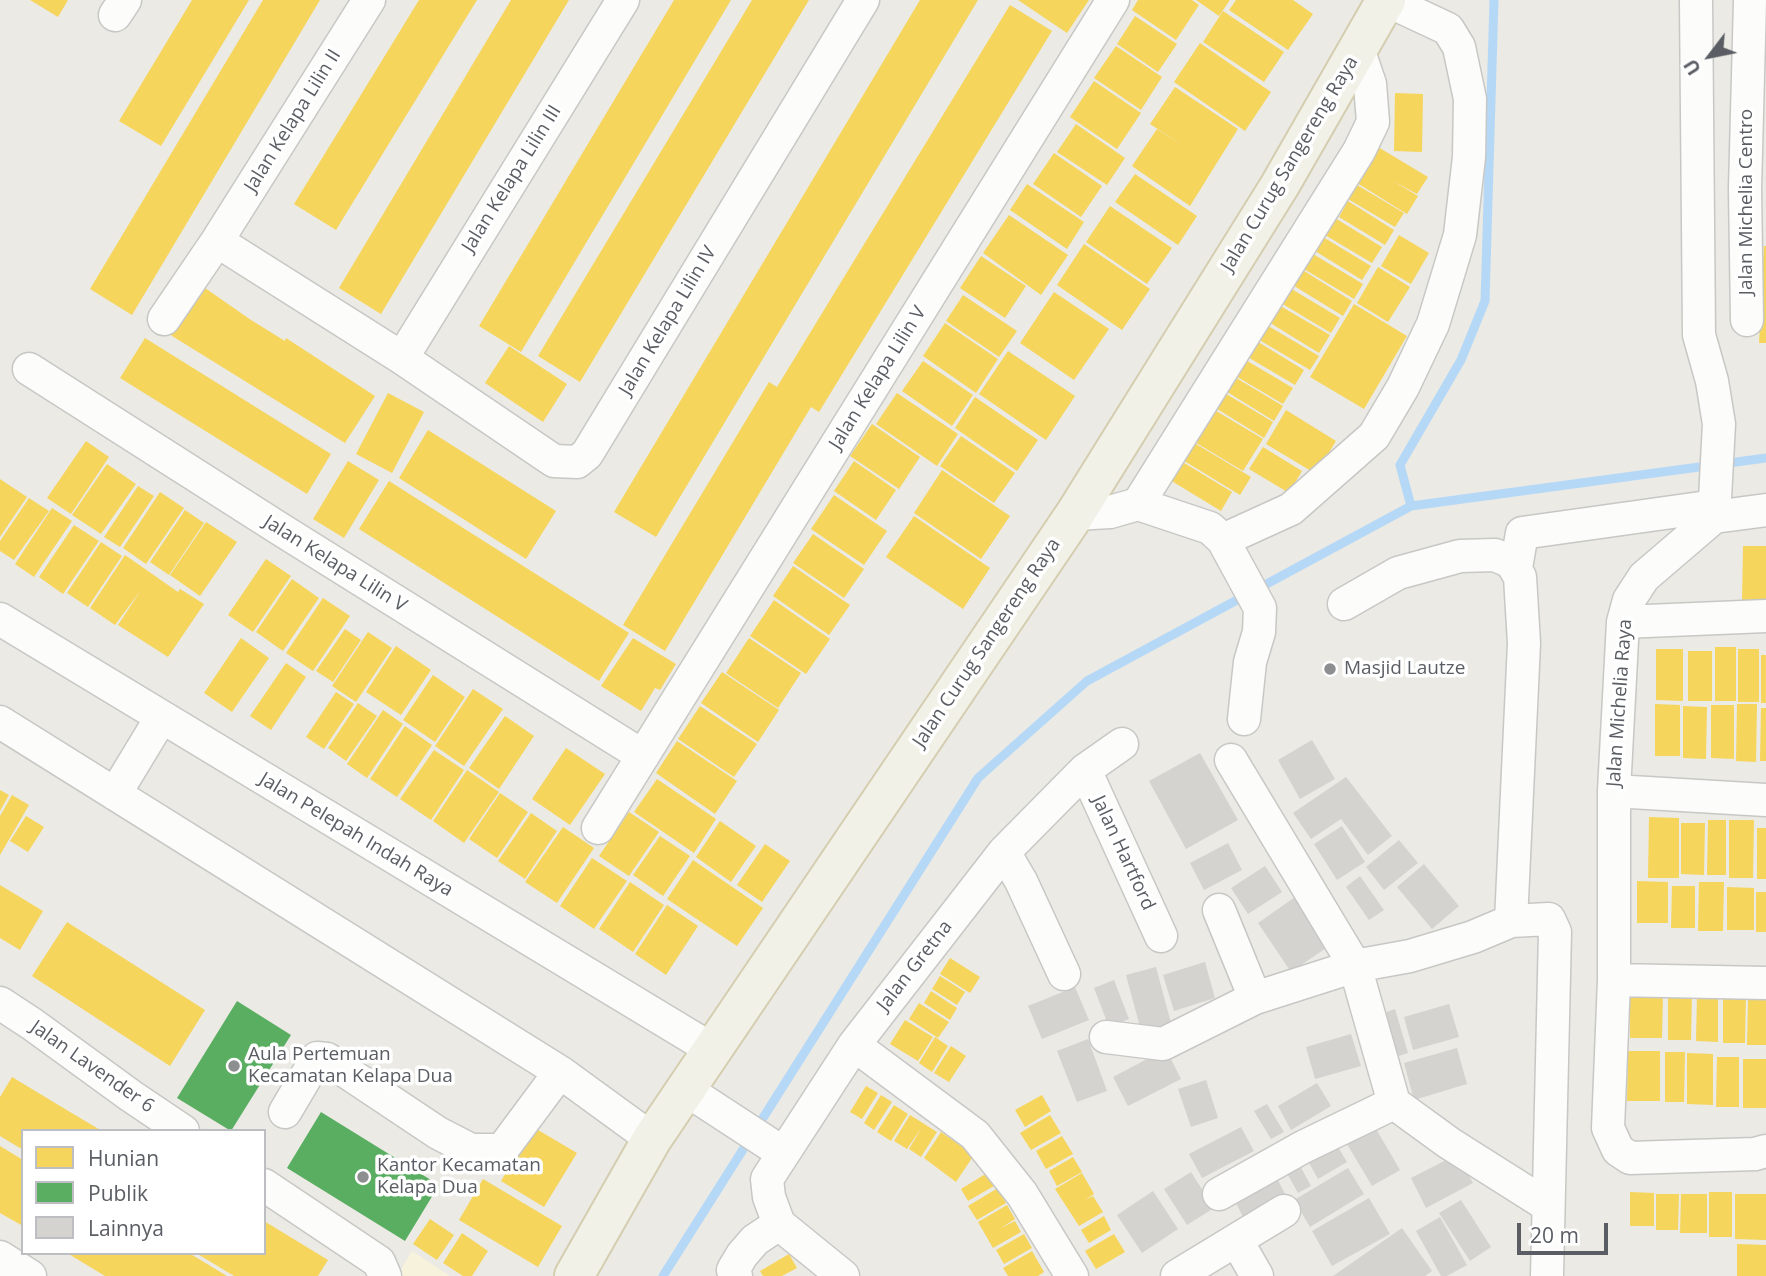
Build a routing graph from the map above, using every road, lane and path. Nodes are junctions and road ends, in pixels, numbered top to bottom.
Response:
1 (369, 0) edge
2 (623, 0) edge
3 (863, 0) edge
4 (1113, 0) edge
5 (1386, 0) edge
6 (1696, 0) edge
7 (1750, 0) edge
8 (1358, 49) junction
9 (217, 241) junction
10 (164, 319) dead end
11 (1747, 320) dead end
12 (402, 358) junction
13 (29, 369) dead end
14 (1138, 504) junction
15 (1714, 506) junction
16 (1766, 510) edge
17 (1075, 514) junction
18 (1230, 552) junction
19 (1516, 568) junction
20 (1344, 604) dead end
21 (1766, 616) edge
22 (0, 619) edge
23 (1623, 622) junction
24 (161, 718) junction
25 (1244, 719) dead end
26 (0, 722) edge
27 (1122, 744) dead end
28 (643, 756) junction
29 (1231, 760) dead end
30 (1086, 770) junction
31 (1614, 791) junction
32 (115, 794) junction
33 (1766, 800) edge
34 (598, 828) dead end
35 (1004, 852) junction
36 (1219, 909) dead end
37 (1511, 921) junction
38 (1161, 936) dead end
39 (1355, 966) junction
40 (1064, 974) dead end
41 (1614, 981) junction
42 (1766, 983) edge
43 (1255, 998) junction
44 (1, 1006) edge
45 (1107, 1037) dead end
46 (854, 1045) junction
47 (713, 1050) junction
48 (560, 1072) junction
49 (694, 1095) junction
50 (1394, 1103) junction
51 (285, 1112) dead end
52 (180, 1129) edge
53 (652, 1139) junction
54 (771, 1146) junction
55 (1766, 1151) edge
56 (266, 1186) edge
57 (1219, 1194) dead end
58 (1547, 1205) junction
59 (1284, 1211) dead end
60 (779, 1224) junction
61 (1237, 1241) junction
62 (0, 1257) edge
63 (382, 1269) edge
64 (734, 1273) edge
65 (30, 1276) edge
66 (574, 1276) edge
67 (843, 1276) edge
68 (1072, 1276) edge
69 (1177, 1276) edge
70 (1258, 1276) edge
71 (1546, 1276) edge

1 - 9 street, Jalan Kelapa Lilin II
2 - 12 street, Jalan Kelapa Lilin III
3 - 12 street, Jalan Kelapa Lilin IV
4 - 28 street, Jalan Kelapa Lilin V
5 - 8 main road, Jalan Curug Sangereng Raya
5 - 18 street
6 - 15 street
7 - 11 street, Jalan Michelia Centro
8 - 14 street
8 - 17 main road, Jalan Curug Sangereng Raya
9 - 10 street, Jalan Kelapa Lilin II
9 - 12 street
13 - 28 street, Jalan Kelapa Lilin V
14 - 17 street
14 - 18 street
15 - 16 street
15 - 19 street
15 - 23 street, Jalan Michelia Raya
17 - 47 main road, Jalan Curug Sangereng Raya
18 - 25 street
19 - 20 street
19 - 37 street
21 - 23 street
22 - 24 street, Jalan Pelepah Indah Raya
23 - 31 street, Jalan Michelia Raya
24 - 32 street
24 - 47 street, Jalan Pelepah Indah Raya
26 - 32 street
27 - 30 street, Jalan Gretna
28 - 34 street, Jalan Kelapa Lilin V
29 - 39 street
30 - 35 street, Jalan Gretna
30 - 38 street, Jalan Hartford
31 - 33 street
31 - 41 street, Jalan Michelia Raya
32 - 48 street
35 - 40 street
35 - 46 street, Jalan Gretna
36 - 43 street
37 - 39 street
37 - 58 street
39 - 43 street
39 - 50 street
41 - 42 street
41 - 55 street, Jalan Michelia Raya
43 - 45 street
44 - 52 street, Jalan Lavender 6
46 - 54 street, Jalan Gretna
46 - 68 street
47 - 49 main road, Jalan Curug Sangereng Raya
48 - 51 street
48 - 53 street
49 - 53 main road, Jalan Curug Sangereng Raya
49 - 54 street
50 - 57 street
50 - 58 street
53 - 66 main road, Jalan Curug Sangereng Raya
54 - 60 street, Jalan Gretna
56 - 63 street
58 - 71 street
59 - 61 street
60 - 64 street
60 - 67 street
61 - 69 street
61 - 70 street
62 - 65 street

